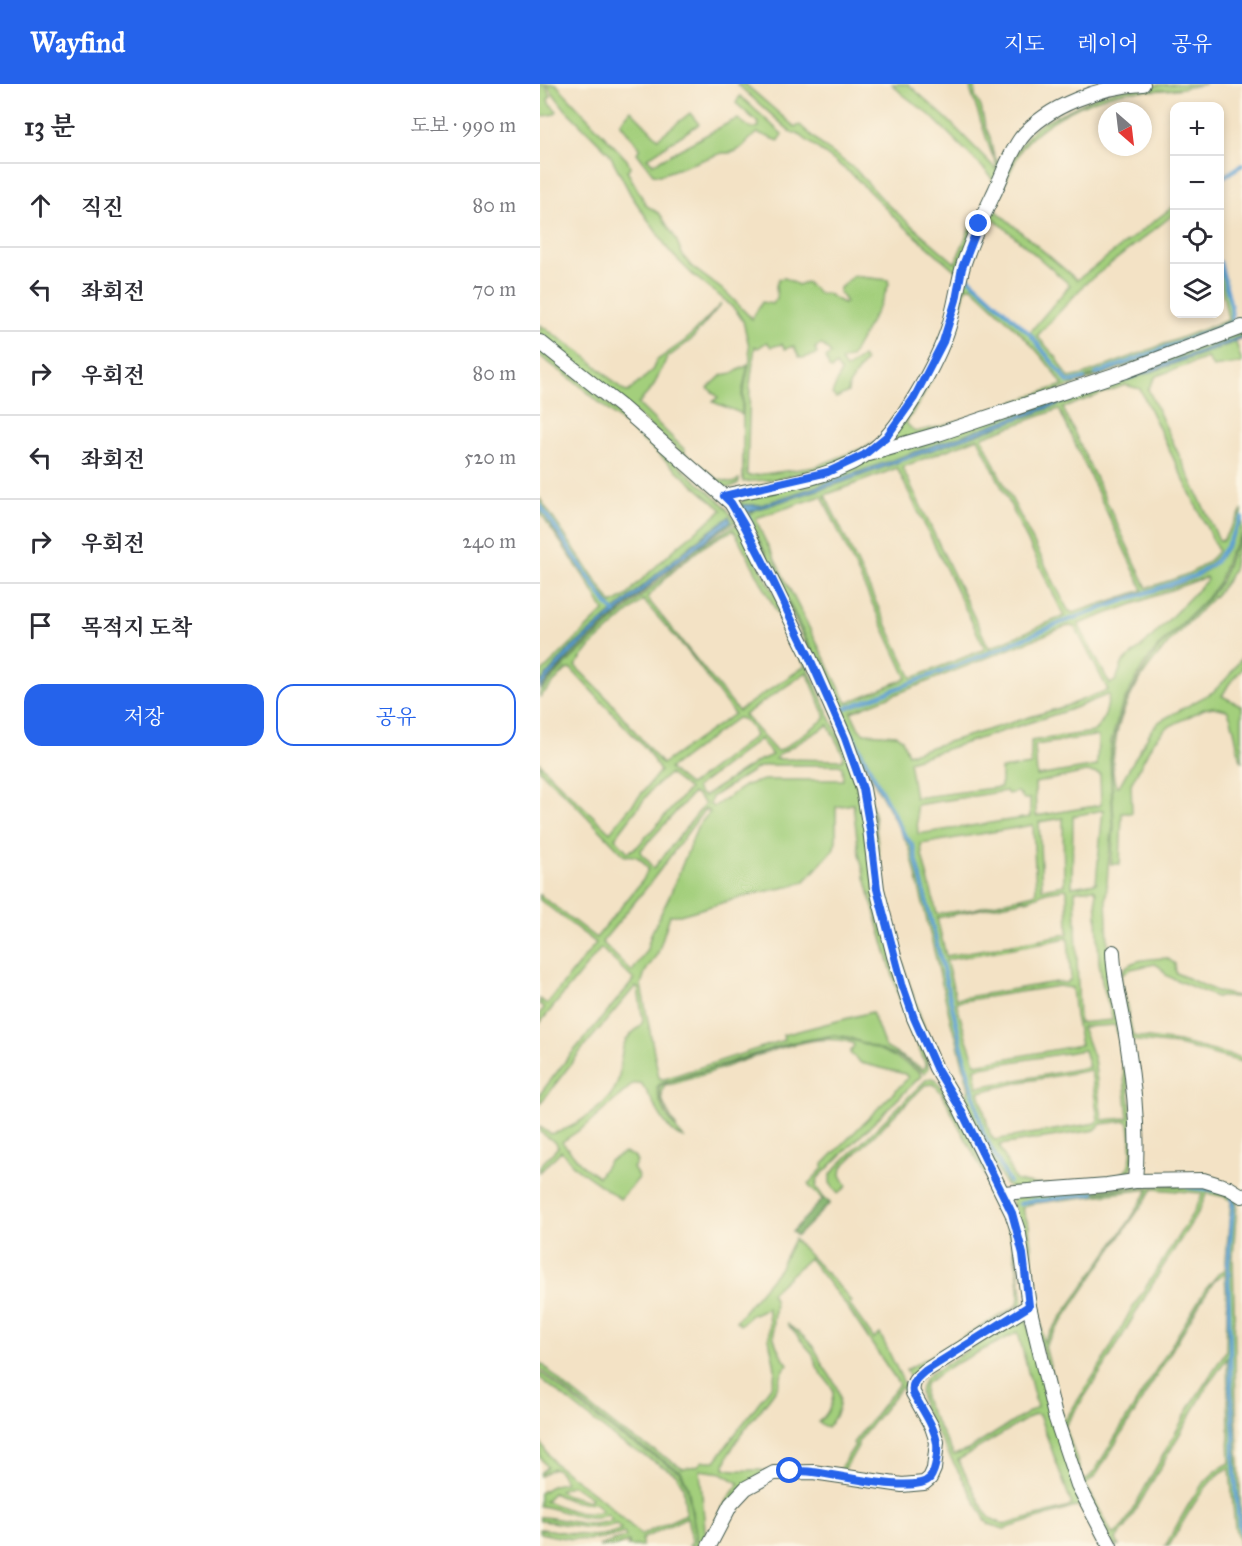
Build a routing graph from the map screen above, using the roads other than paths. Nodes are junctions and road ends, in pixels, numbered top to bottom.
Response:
1 (1143, 84) edge
2 (1242, 327) edge
3 (540, 342) edge
4 (864, 455) junction
5 (724, 496) junction
6 (1113, 952) dead end
7 (1135, 1181) junction
8 (1003, 1193) junction
9 (1242, 1196) edge
10 (1029, 1306) junction
11 (709, 1546) edge
12 (1110, 1546) edge

1 - 4 street
2 - 4 street
3 - 5 street
4 - 5 street
5 - 8 street
6 - 7 street
7 - 8 street
7 - 9 street
8 - 10 street
10 - 11 street
10 - 12 street

